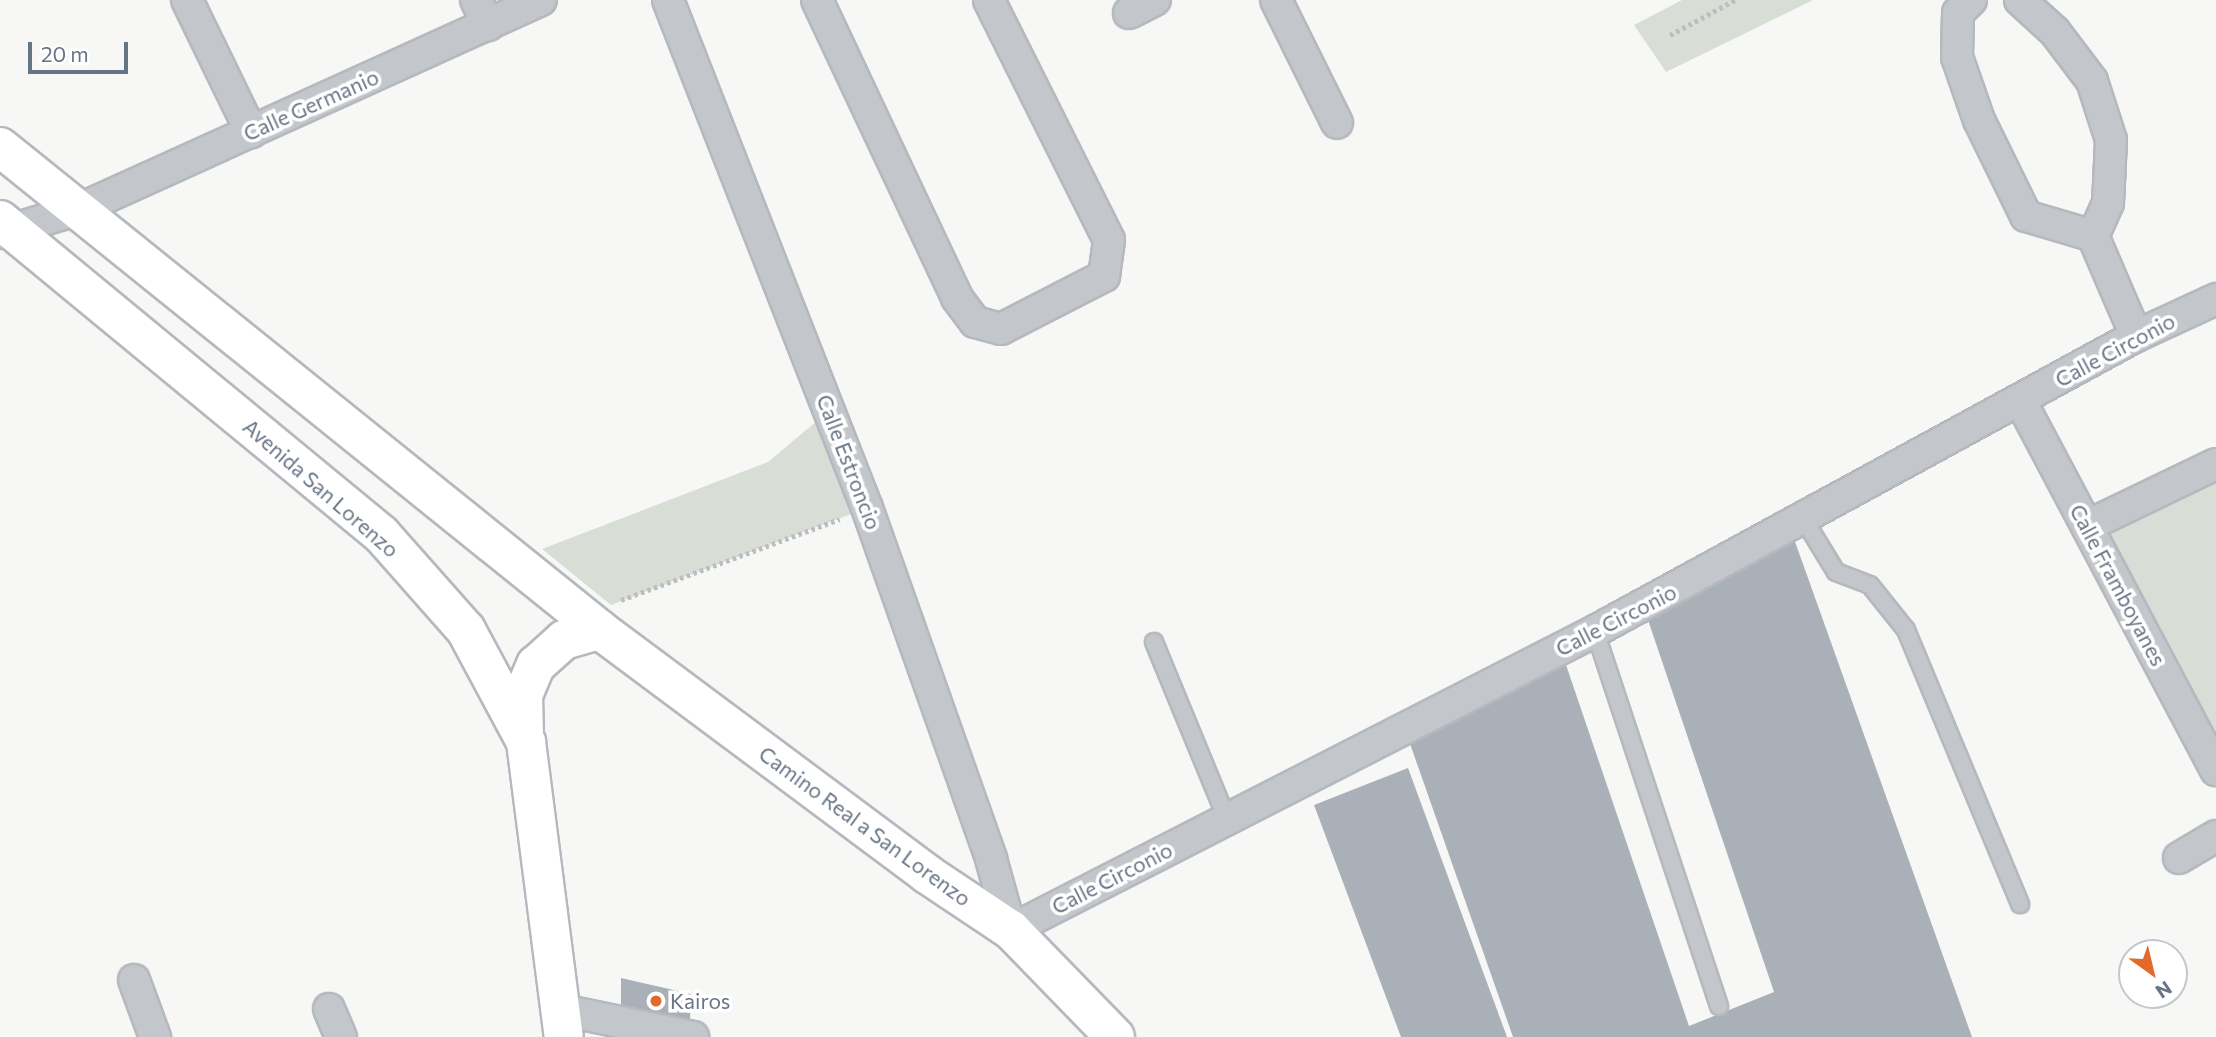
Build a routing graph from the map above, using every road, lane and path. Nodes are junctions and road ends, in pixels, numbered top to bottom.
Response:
1 (187, 0) edge
2 (541, 0) edge
3 (668, 0) edge
4 (817, 0) edge
5 (989, 0) edge
6 (1276, 0) edge
7 (1735, 0) edge
8 (1971, 0) edge
9 (2020, 0) edge
10 (482, 12) edge
11 (1670, 35) dead end
12 (1337, 123) dead end
13 (251, 132) junction
14 (0, 146) edge
15 (80, 209) junction
16 (4, 228) edge
17 (2092, 236) junction
18 (2216, 299) edge
19 (2136, 336) junction
20 (2020, 400) junction
21 (2215, 469) edge
22 (867, 508) junction
23 (1802, 518) junction
24 (2087, 526) junction
25 (621, 600) dead end
26 (600, 631) junction
27 (1595, 631) junction
28 (1154, 642) dead end
29 (526, 742) junction
30 (2216, 770) edge
31 (1227, 819) junction
32 (2216, 836) edge
33 (2179, 858) dead end
34 (2020, 904) dead end
35 (1011, 930) junction
36 (134, 980) dead end
37 (1719, 1006) dead end
38 (330, 1009) dead end
39 (563, 1024) edge
40 (155, 1037) edge
41 (341, 1037) edge
42 (693, 1037) edge
43 (1115, 1037) edge

1 - 13 street
2 - 10 street, Calle Germanio
3 - 22 street, Calle Estroncio
4 - 5 street
6 - 12 street
7 - 11 path
8 - 17 street
9 - 17 street
10 - 13 street, Calle Germanio
13 - 15 street, Calle Germanio
14 - 15 main road
15 - 16 street, Calle Germanio
15 - 26 main road
16 - 29 main road, Avenida San Lorenzo
17 - 19 street
18 - 19 street, Calle Circonio
19 - 20 street, Calle Circonio
20 - 23 street, Calle Circonio
20 - 24 street, Calle Framboyanes
21 - 24 street
22 - 25 path
22 - 35 street, Calle Estroncio
23 - 27 street, Calle Circonio
23 - 34 lane
24 - 30 street, Calle Framboyanes
26 - 29 main road
26 - 35 main road, Camino Real a San Lorenzo
27 - 31 street, Calle Circonio
27 - 37 lane
28 - 31 lane
29 - 39 main road, Avenida San Lorenzo
31 - 35 street, Calle Circonio
32 - 33 street
35 - 43 main road, Camino Real a San Lorenzo
36 - 40 street
38 - 41 street
39 - 42 street

